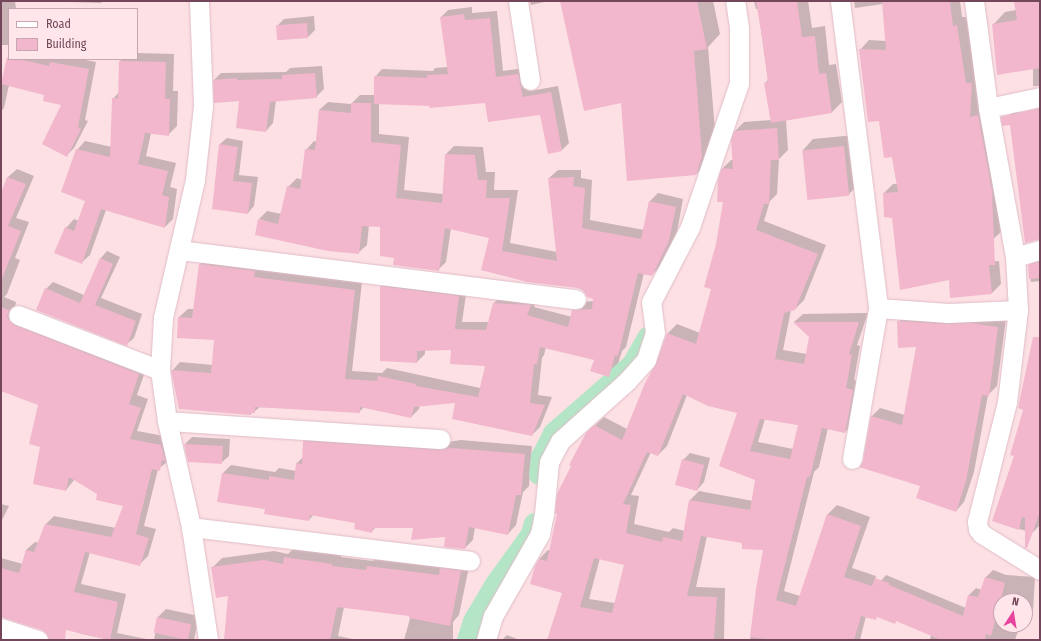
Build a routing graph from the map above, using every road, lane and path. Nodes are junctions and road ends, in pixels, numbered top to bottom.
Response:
1 (199, 1) edge
2 (518, 1) edge
3 (735, 1) edge
4 (840, 1) edge
5 (974, 1) edge
6 (530, 80) dead end
7 (1040, 97) edge
8 (988, 108) junction
9 (180, 250) junction
10 (1040, 250) edge
11 (1015, 256) junction
12 (576, 299) dead end
13 (878, 308) junction
14 (1018, 310) junction
15 (18, 315) dead end
16 (160, 370) junction
17 (167, 421) junction
18 (440, 439) dead end
19 (852, 459) dead end
20 (191, 527) junction
21 (470, 561) dead end
22 (1040, 570) edge
23 (1, 628) edge
24 (38, 640) edge
25 (208, 640) edge
26 (486, 640) edge

1 - 9 street
2 - 6 street
3 - 26 street
4 - 13 street
5 - 8 street
7 - 8 street
8 - 11 street
9 - 12 street
9 - 16 street
10 - 11 street
11 - 14 street
13 - 14 street
13 - 19 street
14 - 22 street
15 - 16 street
16 - 17 street
17 - 18 street
17 - 20 street
20 - 21 street
20 - 25 street
23 - 24 street

